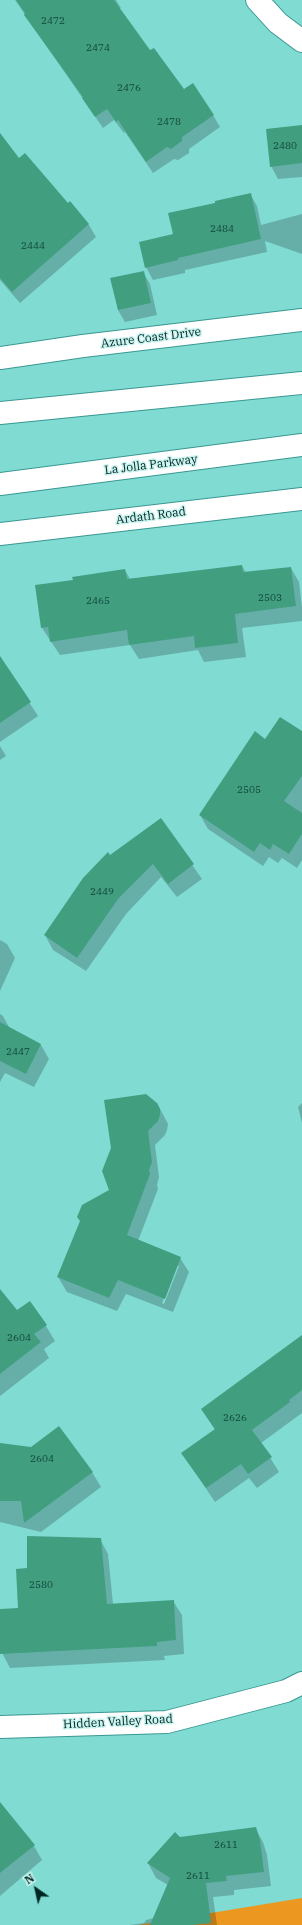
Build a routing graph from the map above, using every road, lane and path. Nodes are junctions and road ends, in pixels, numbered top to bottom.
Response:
1 (257, 0) edge
2 (302, 41) edge
3 (302, 320) edge
4 (0, 358) edge
5 (302, 383) edge
6 (0, 413) edge
7 (302, 445) edge
8 (0, 484) edge
9 (302, 499) edge
10 (0, 534) edge
11 (302, 1683) edge
12 (0, 1727) edge

1 - 2 main road
3 - 4 main road, Azure Coast Drive
5 - 6 main road
7 - 8 main road, La Jolla Parkway
9 - 10 main road, Ardath Road
11 - 12 main road, Hidden Valley Road

